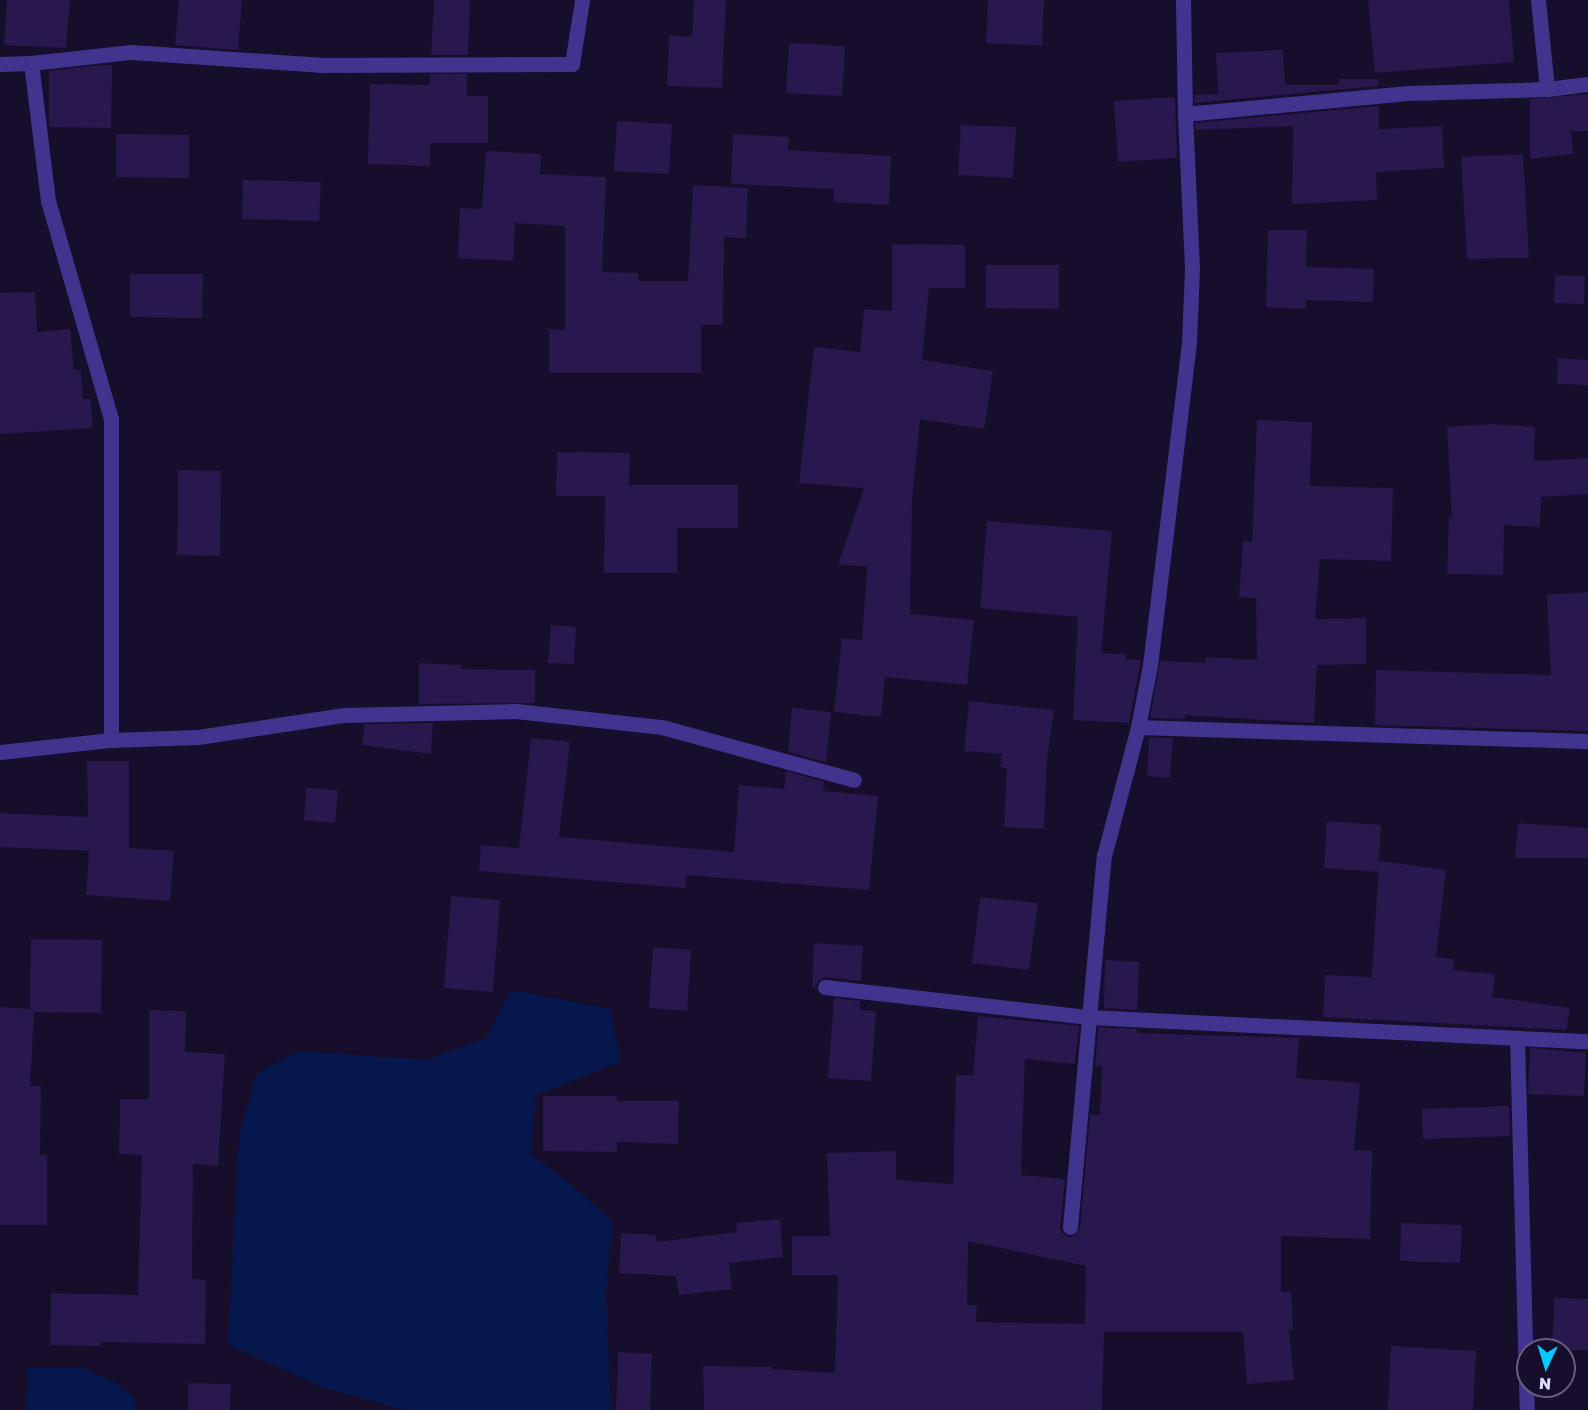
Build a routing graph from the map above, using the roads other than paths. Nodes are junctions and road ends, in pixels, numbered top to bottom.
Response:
1 (582, 0) edge
2 (1184, 0) edge
3 (1538, 0) edge
4 (31, 63) junction
5 (0, 64) edge
6 (1588, 84) edge
7 (1547, 89) junction
8 (1185, 114) junction
9 (1138, 727) junction
10 (111, 740) junction
11 (1588, 741) edge
12 (0, 752) edge
13 (854, 780) dead end
14 (825, 987) dead end
15 (1089, 1017) junction
16 (1517, 1038) junction
17 (1588, 1041) edge
18 (1070, 1227) dead end
19 (1527, 1410) edge

1 - 4 street
2 - 8 street
3 - 7 street
4 - 5 street
4 - 10 street
6 - 7 street
7 - 8 street
8 - 9 street
9 - 11 street
9 - 15 street
10 - 12 street
10 - 13 street
14 - 15 street
15 - 16 street
15 - 18 street
16 - 17 street
16 - 19 street

